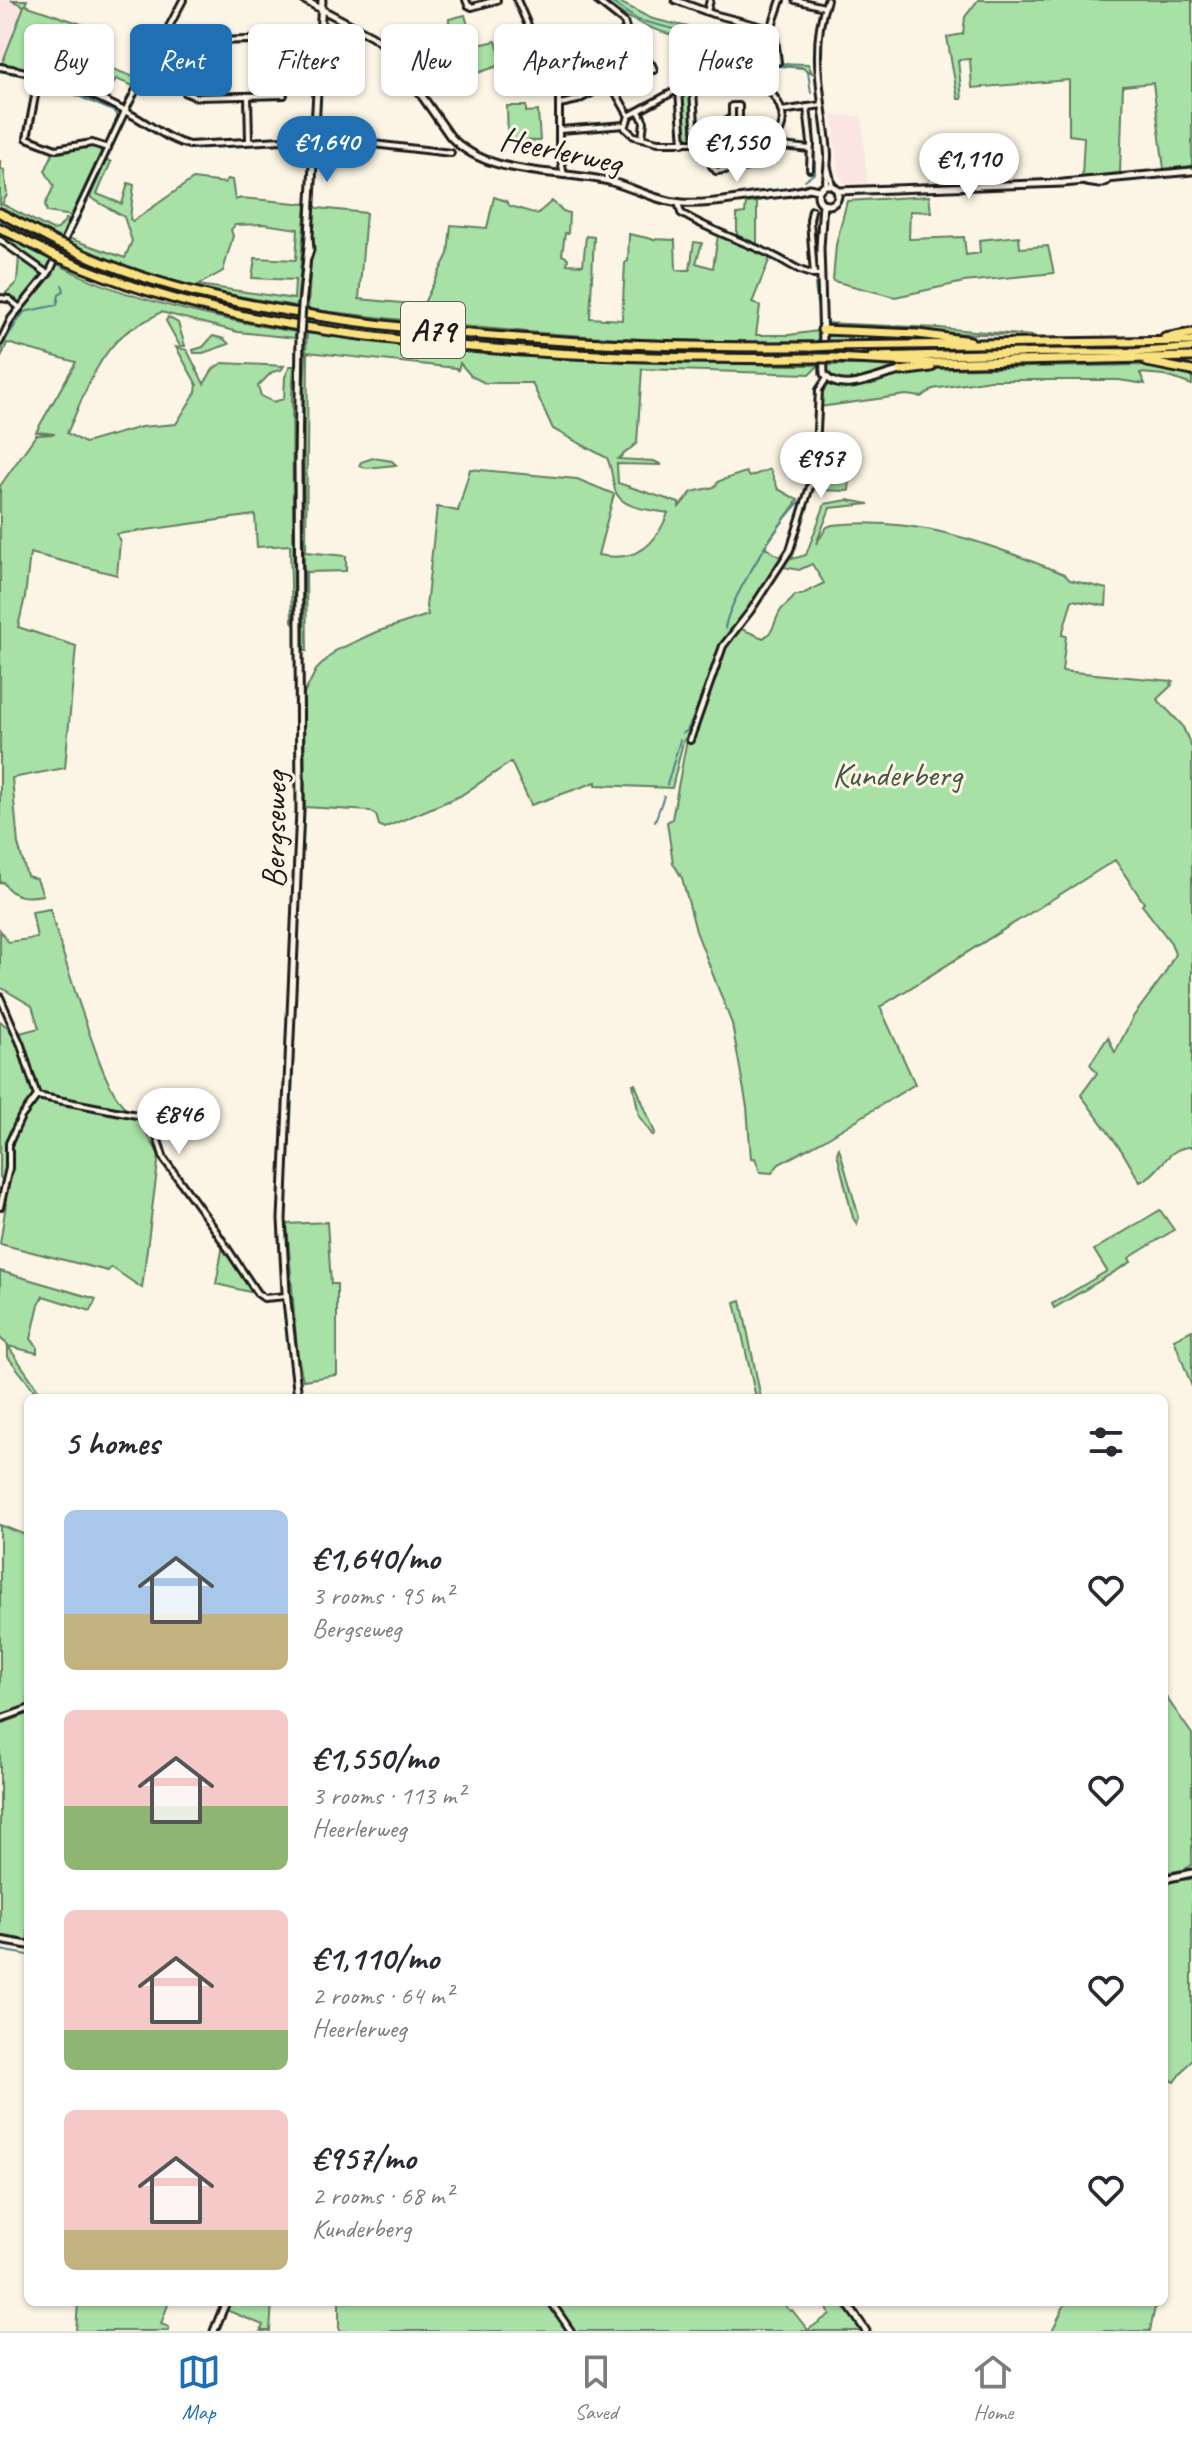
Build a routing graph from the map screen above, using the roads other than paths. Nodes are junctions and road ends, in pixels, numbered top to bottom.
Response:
1 (183, 0) edge
2 (304, 0) edge
3 (322, 0) edge
4 (466, 0) edge
5 (497, 0) edge
6 (517, 0) edge
7 (596, 0) edge
8 (675, 0) edge
9 (710, 0) edge
10 (781, 0) edge
11 (795, 0) edge
12 (827, 0) edge
13 (825, 7) junction
14 (322, 9) junction
15 (707, 12) junction
16 (170, 24) edge
17 (527, 24) edge
18 (625, 24) edge
19 (754, 24) edge
20 (772, 24) edge
21 (0, 67) edge
22 (24, 72) edge
23 (35, 96) edge
24 (94, 96) edge
25 (133, 96) edge
26 (232, 96) edge
27 (248, 96) joint
28 (558, 96) edge
29 (586, 96) edge
30 (618, 96) edge
31 (669, 96) edge
32 (679, 96) edge
33 (693, 96) edge
34 (775, 96) edge
35 (560, 104) junction
36 (822, 105) junction
37 (807, 107) junction
38 (125, 111) junction
39 (639, 111) junction
40 (781, 111) junction
41 (629, 116) junction
42 (625, 125) junction
43 (560, 130) junction
44 (642, 138) junction
45 (734, 138) junction
46 (774, 139) junction
47 (315, 140) junction
48 (249, 141) junction
49 (710, 142) junction
50 (748, 142) junction
51 (683, 143) junction
52 (696, 143) junction
53 (108, 148) junction
54 (810, 149) junction
55 (451, 153) dead end
56 (810, 169) dead end
57 (1192, 171) edge
58 (564, 175) junction
59 (829, 185) junction
60 (819, 192) junction
61 (838, 193) junction
62 (678, 202) junction
63 (825, 204) junction
64 (812, 210) dead end
65 (0, 213) edge
66 (0, 228) edge
67 (0, 240) edge
68 (816, 248) junction
69 (48, 274) junction
70 (817, 275) junction
71 (0, 298) edge
72 (20, 308) junction
73 (822, 330) junction
74 (1192, 333) edge
75 (1192, 341) edge
76 (0, 342) edge
77 (1148, 342) junction
78 (988, 344) junction
79 (1192, 348) edge
80 (1022, 353) joint
81 (1192, 357) edge
82 (833, 358) junction
83 (1122, 358) junction
84 (963, 362) junction
85 (901, 371) junction
86 (1192, 371) edge
87 (827, 378) junction
88 (913, 378) dead end
89 (690, 740) dead end
90 (0, 997) edge
91 (37, 1096) junction
92 (0, 1207) edge
93 (287, 1296) junction
94 (298, 1394) edge
95 (24, 1710) edge
96 (0, 1719) edge
97 (1192, 1873) edge
98 (1168, 1878) edge
99 (0, 1940) edge
100 (24, 1944) edge
101 (224, 2306) edge
102 (554, 2306) edge
103 (849, 2306) edge
104 (214, 2331) edge
105 (571, 2331) edge
106 (866, 2331) edge

1 - 16 street
2 - 14 street, Heerlerweg
3 - 14 street, Bergseweg
4 - 5 street
6 - 17 street
7 - 18 street
8 - 15 street
9 - 15 street
10 - 20 street
11 - 13 street
12 - 13 street
13 - 36 street
14 - 47 street, Bergseweg
14 - 58 street, Heerlerweg
15 - 19 street
21 - 22 street
23 - 53 street
24 - 38 street
25 - 38 street
26 - 27 street
27 - 48 street
28 - 35 street
29 - 35 street
30 - 41 street
31 - 39 street
32 - 51 street
33 - 52 street
34 - 40 street
35 - 43 street
36 - 37 street
36 - 59 street
37 - 40 street
37 - 54 street
38 - 48 street
38 - 53 street
39 - 41 street
39 - 44 street
40 - 46 street
41 - 42 street
42 - 43 street
42 - 44 street
43 - 58 street
44 - 51 street
45 - 45 street
45 - 49 street
45 - 50 street
46 - 50 street
46 - 54 street
47 - 48 street
47 - 55 street
47 - 93 street, Bergseweg, bridge
49 - 50 street
49 - 52 street
51 - 52 street
53 - 69 street
54 - 56 street
57 - 61 street
58 - 62 street, Heerlerweg
59 - 60 street
59 - 61 street
60 - 62 street, Heerlerweg
60 - 63 street
61 - 63 street
62 - 70 street
63 - 68 street
64 - 68 street
65 - 78 highway, A79, bridge
66 - 82 highway, A79, bridge
67 - 69 street
68 - 70 street
69 - 72 street
70 - 73 street
71 - 72 street
72 - 76 street
73 - 78 highway, A79
73 - 87 street
74 - 77 highway
75 - 77 highway, A79
77 - 78 highway, A79
79 - 80 main road, A79
80 - 82 highway, A79
81 - 83 highway, A79
82 - 84 highway, A79
83 - 84 highway, A79
83 - 86 highway, A79
84 - 85 highway, A79
85 - 87 street
85 - 88 street
87 - 89 street
90 - 91 street
91 - 92 street
91 - 93 street
93 - 94 street, Bergseweg
95 - 96 street
97 - 98 street
99 - 100 street
101 - 104 street
102 - 105 street
103 - 106 street

